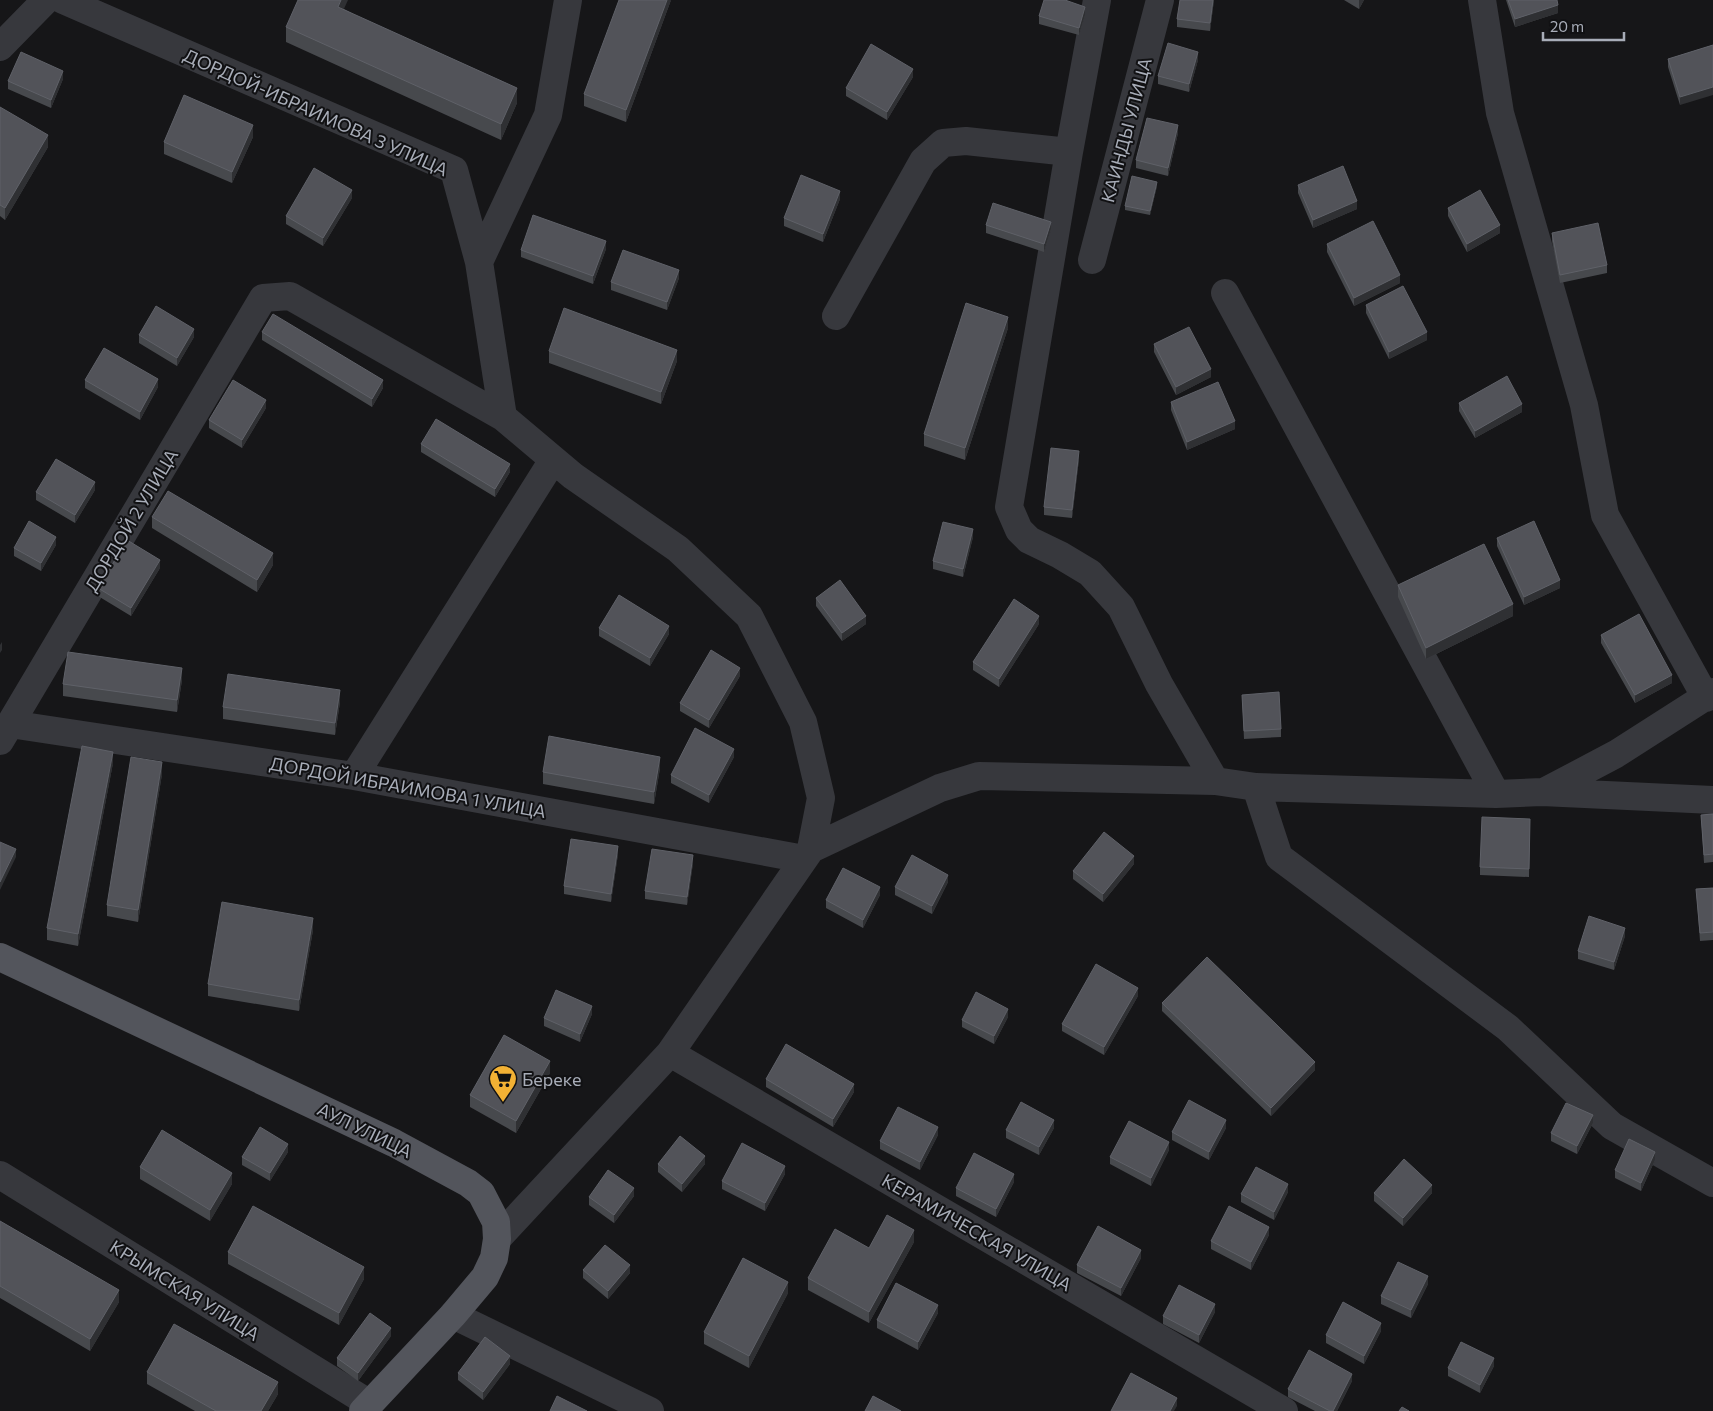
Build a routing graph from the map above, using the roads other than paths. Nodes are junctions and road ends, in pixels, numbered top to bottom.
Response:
1 (46, 0) edge
2 (63, 0) edge
3 (568, 0) edge
4 (1097, 0) edge
5 (1160, 0) edge
6 (1482, 0) edge
7 (0, 47) edge
8 (1070, 152) junction
9 (1092, 260) dead end
10 (479, 262) junction
11 (1225, 293) dead end
12 (836, 316) dead end
13 (503, 417) junction
14 (553, 460) junction
15 (1709, 695) edge
16 (5, 733) edge
17 (354, 776) junction
18 (1215, 780) junction
19 (1256, 787) junction
20 (1542, 792) junction
21 (1496, 794) junction
22 (1713, 800) edge
23 (808, 854) junction
24 (0, 957) edge
25 (670, 1053) junction
26 (0, 1175) edge
27 (1713, 1183) edge
28 (497, 1239) junction
29 (453, 1314) junction
30 (366, 1408) edge
31 (650, 1411) edge
32 (1284, 1411) edge

1 - 7 street
2 - 10 street, ДОРДОЙ-ИБРАИМОВА 3 УЛИЦА
3 - 10 street
4 - 8 street
5 - 9 street, КАИНДЫ УЛИЦА
6 - 15 street
8 - 12 street
8 - 18 street
10 - 13 street, ДОРДОЙ-ИБРАИМОВА 3 УЛИЦА
11 - 21 street
13 - 14 street
13 - 16 street, ДОРДОЙ 2 УЛИЦА
14 - 17 street
14 - 23 street
15 - 20 street
16 - 17 street, ДОРДОЙ ИБРАИМОВА 1 УЛИЦА
17 - 23 street, ДОРДОЙ ИБРАИМОВА 1 УЛИЦА
18 - 19 street
18 - 23 street
19 - 21 street
19 - 27 street
20 - 21 street
20 - 22 street
23 - 25 street
24 - 28 main road, АУЛ УЛИЦА
25 - 28 street
25 - 32 street, КЕРАМИЧЕСКАЯ УЛИЦА
26 - 30 street, КРЫМСКАЯ УЛИЦА
28 - 29 main road, АУЛ УЛИЦА
29 - 30 main road, АУЛ УЛИЦА
29 - 31 street

